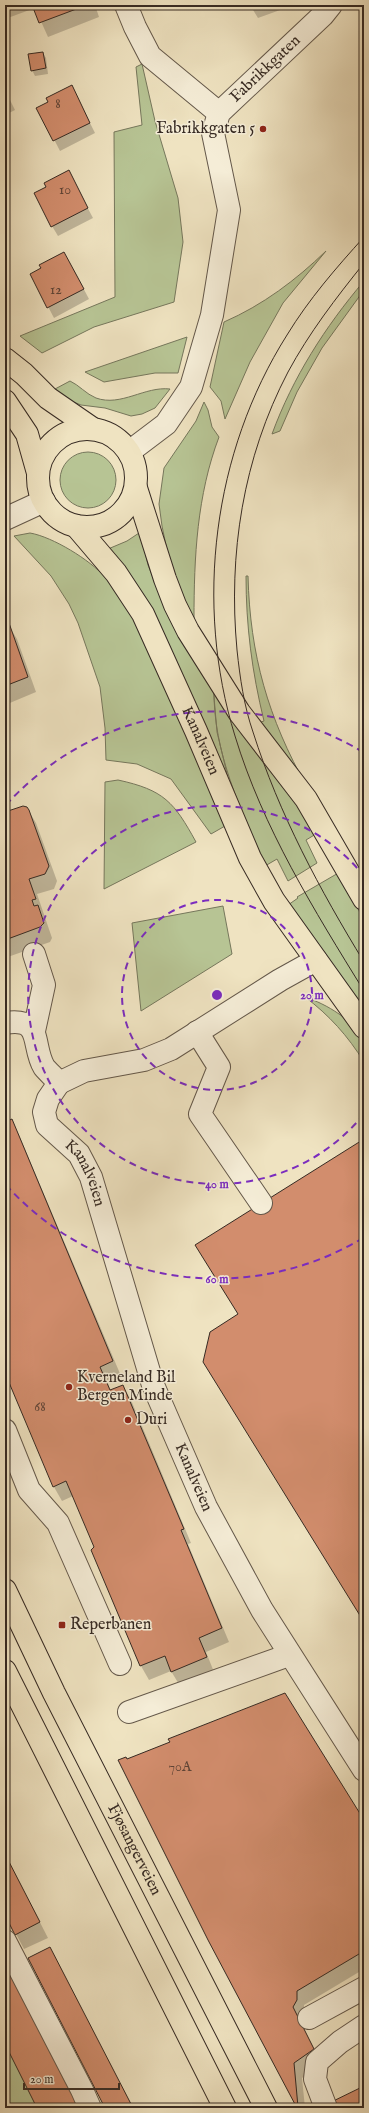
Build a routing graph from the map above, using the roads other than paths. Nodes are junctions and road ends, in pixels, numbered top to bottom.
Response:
1 (126, 5) edge
2 (331, 5) edge
3 (218, 113) junction
4 (5, 359) edge
5 (5, 401) edge
6 (92, 429) junction
7 (129, 452) junction
8 (38, 473) junction
9 (136, 488) junction
10 (44, 501) junction
11 (5, 520) edge
12 (76, 526) junction
13 (364, 899) edge
14 (34, 954) dead end
15 (316, 960) junction
16 (5, 1023) edge
17 (364, 1027) edge
18 (34, 1031) junction
19 (197, 1032) junction
20 (59, 1083) junction
21 (261, 1203) dead end
22 (5, 1430) edge
23 (5, 1590) edge
24 (289, 1655) junction
25 (120, 1664) dead end
26 (5, 1671) edge
27 (129, 1712) dead end
28 (364, 1770) edge
29 (5, 1941) edge
30 (364, 1988) edge
31 (309, 2018) dead end
32 (364, 2026) edge
33 (90, 2108) edge
34 (225, 2108) edge
35 (266, 2108) edge
36 (326, 2108) edge

1 - 3 lane
2 - 3 lane, Fabrikkgaten
3 - 7 lane, Fabrikkgaten
4 - 6 main road
5 - 8 main road
6 - 7 main road
6 - 8 main road
7 - 9 main road
8 - 10 main road
9 - 12 main road
9 - 13 main road
10 - 11 lane
10 - 12 main road
12 - 15 main road, Kanalveien
14 - 18 lane
15 - 17 main road, Kanalveien
15 - 19 lane
16 - 18 lane
18 - 20 lane
19 - 20 lane
19 - 21 lane
20 - 24 lane, Kanalveien
22 - 25 lane
23 - 35 main road, Fjøsangerveien
24 - 27 lane
24 - 28 lane, Kanalveien
26 - 34 main road
29 - 33 lane
30 - 31 lane
32 - 36 lane

